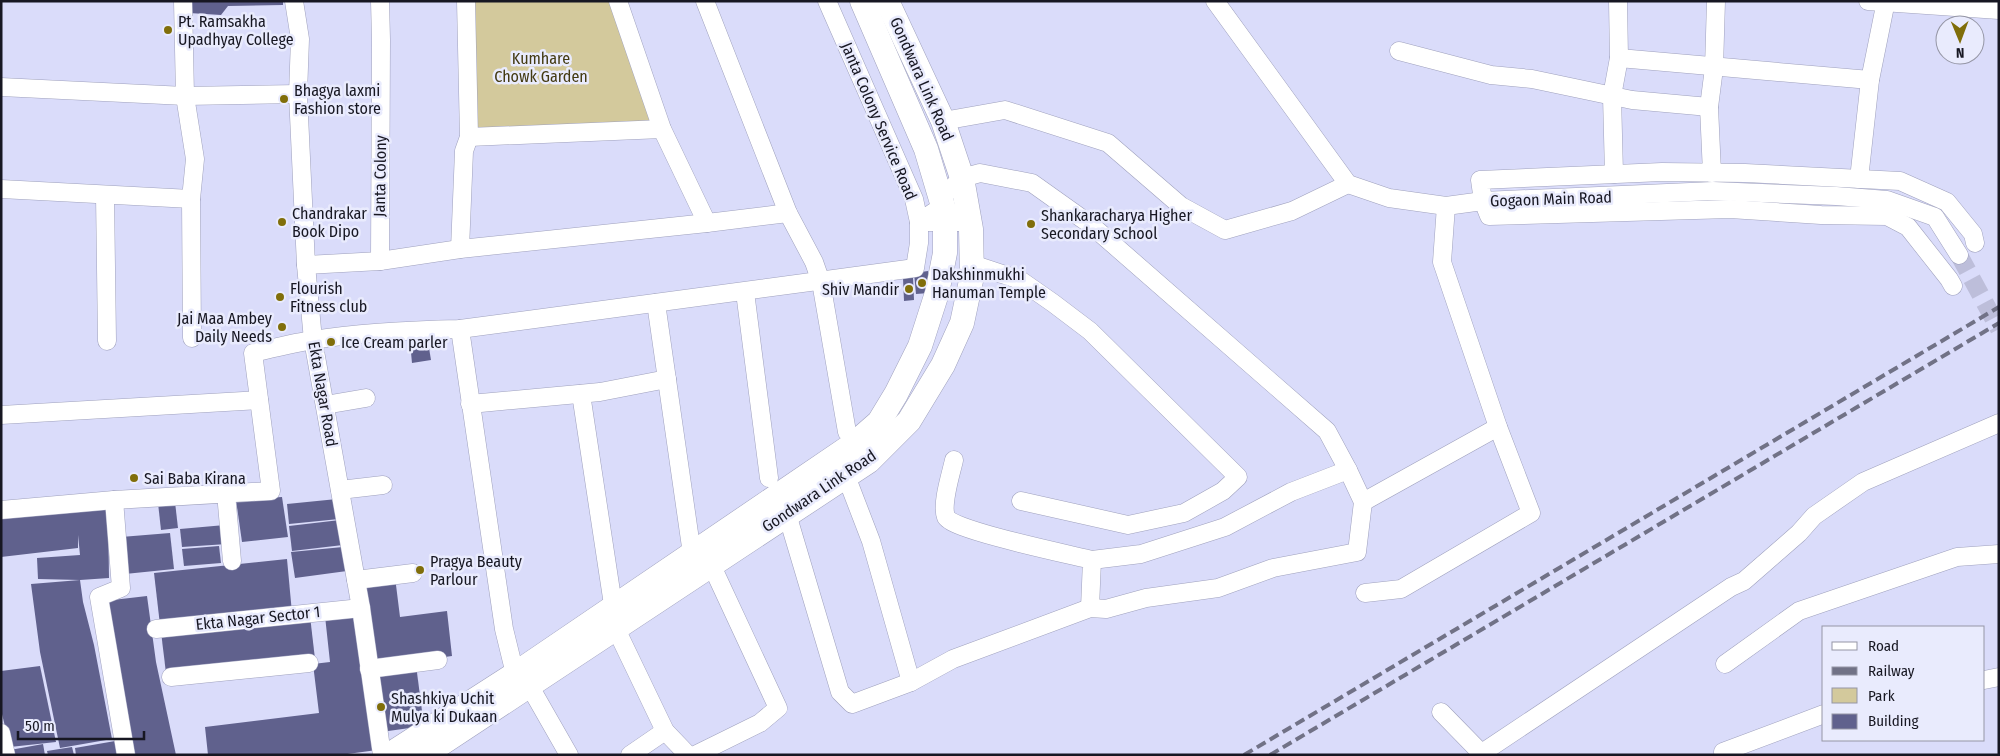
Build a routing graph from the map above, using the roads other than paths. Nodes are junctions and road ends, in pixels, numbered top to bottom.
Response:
1 (183, 1) edge
2 (294, 1) edge
3 (380, 1) edge
4 (466, 1) edge
5 (618, 1) edge
6 (705, 1) edge
7 (827, 1) edge
8 (862, 1) edge
9 (887, 1) edge
10 (1215, 1) edge
11 (1618, 1) edge
12 (1716, 1) edge
13 (1880, 2) edge
14 (1999, 10) edge
15 (1399, 51) dead end
16 (1619, 58) junction
17 (1714, 68) junction
18 (1870, 80) junction
19 (1, 87) edge
20 (298, 94) junction
21 (185, 96) junction
22 (1612, 96) junction
23 (1708, 107) junction
24 (943, 120) junction
25 (662, 129) junction
26 (469, 137) junction
27 (1712, 173) junction
28 (1614, 174) junction
29 (962, 178) junction
30 (1859, 179) junction
31 (1348, 184) junction
32 (1, 189) edge
33 (105, 195) junction
34 (191, 199) junction
35 (1484, 201) junction
36 (1446, 206) junction
37 (788, 213) junction
38 (944, 214) junction
39 (919, 222) junction
40 (970, 222) junction
41 (707, 223) junction
42 (1975, 243) tunnel mouth
43 (460, 249) junction
44 (1959, 255) tunnel mouth
45 (380, 261) junction
46 (972, 264) junction
47 (306, 265) junction
48 (821, 282) junction
49 (1953, 286) dead end
50 (746, 292) junction
51 (656, 303) junction
52 (460, 329) junction
53 (192, 338) dead end
54 (107, 340) dead end
55 (314, 340) junction
56 (667, 379) junction
57 (581, 394) junction
58 (366, 398) dead end
59 (259, 400) junction
60 (470, 404) junction
61 (324, 405) junction
62 (1, 415) edge
63 (1999, 423) edge
64 (1498, 427) junction
65 (847, 432) dead end
66 (954, 460) dead end
67 (1348, 470) junction
68 (846, 476) junction
69 (769, 478) dead end
70 (384, 485) dead end
71 (340, 490) junction
72 (226, 493) junction
73 (114, 500) junction
74 (1021, 501) dead end
75 (1363, 502) junction
76 (1, 510) edge
77 (787, 514) junction
78 (1999, 554) edge
79 (701, 559) junction
80 (1092, 560) junction
81 (232, 561) dead end
82 (413, 573) dead end
83 (356, 580) junction
84 (1365, 593) dead end
85 (361, 608) junction
86 (1090, 608) junction
87 (615, 616) junction
88 (156, 629) dead end
89 (438, 660) dead end
90 (309, 663) dead end
91 (1725, 664) dead end
92 (369, 669) junction
93 (171, 676) dead end
94 (1999, 677) edge
95 (522, 679) junction
96 (1985, 680) edge
97 (911, 682) junction
98 (1442, 712) dead end
99 (1822, 715) edge
100 (665, 731) junction
101 (1, 733) edge
102 (449, 748) edge
103 (1723, 752) dead end
104 (1482, 754) edge
105 (6, 755) edge
106 (126, 755) edge
107 (382, 755) edge
108 (389, 755) edge
109 (424, 755) edge
110 (569, 755) edge
111 (630, 755) edge
112 (688, 755) edge
113 (695, 755) edge

1 - 21 street
2 - 20 street, Ekta Nagar Road
3 - 45 street, Janta Colony
4 - 26 street
5 - 25 street
6 - 37 street
7 - 39 street, Janta Colony Service Road
8 - 38 street, Gondwara Link Road
9 - 24 street, Gondwara Link Road
10 - 31 street
11 - 16 street
12 - 17 street
13 - 14 street
13 - 18 street
15 - 22 street
16 - 17 street
16 - 22 street
17 - 18 street
17 - 23 street
18 - 30 street
19 - 21 street
20 - 21 street
20 - 47 street, Ekta Nagar Road
21 - 34 street
22 - 23 street
22 - 28 street
23 - 27 street
24 - 29 street, Gondwara Link Road
24 - 31 street
25 - 26 street
25 - 41 street
26 - 43 street
27 - 28 street
27 - 30 street
28 - 35 street
29 - 38 street
29 - 40 street, Gondwara Link Road
29 - 67 street
30 - 42 street
31 - 36 street, Gogaon Main Road
32 - 33 street
33 - 34 street
33 - 54 street
34 - 53 street
35 - 36 street, Gogaon Main Road
35 - 44 street, Gogaon Main Road
35 - 49 street
36 - 64 street
37 - 41 street
37 - 48 street
38 - 39 street, Janta Colony Service Road
38 - 40 street, Janta Colony Service Road
38 - 79 street, Gondwara Link Road
39 - 48 street
40 - 46 street, Gondwara Link Road
41 - 43 street
43 - 45 street
45 - 47 street
46 - 68 street, Gondwara Link Road
46 - 74 street
47 - 55 street, Ekta Nagar Road
48 - 50 street
48 - 65 street
50 - 51 street
50 - 69 street
51 - 52 street
51 - 56 street
52 - 55 street
52 - 60 street
55 - 59 street
55 - 61 street, Ekta Nagar Road
56 - 57 street
56 - 79 street
57 - 60 street
57 - 87 street
58 - 61 street
59 - 62 street
59 - 72 street
60 - 95 street
61 - 71 street, Ekta Nagar Road
63 - 104 street
64 - 75 street
64 - 84 street
66 - 80 street
67 - 75 street
67 - 80 street
68 - 77 street, Gondwara Link Road
68 - 97 street
70 - 71 street
71 - 83 street, Ekta Nagar Road
72 - 73 street
72 - 81 street
73 - 76 street
73 - 106 street
75 - 86 street
77 - 79 street, Gondwara Link Road
77 - 97 street
78 - 91 street
79 - 87 street
79 - 113 street
80 - 86 street
82 - 83 street
83 - 85 street, Ekta Nagar Road
85 - 88 street, Ekta Nagar Sector 1
85 - 92 street, Ekta Nagar Road
86 - 97 street
87 - 95 street
87 - 100 street
89 - 92 street
90 - 93 street
92 - 107 street, Ekta Nagar Road
94 - 96 street
95 - 102 street
95 - 108 street
95 - 110 street
98 - 104 street
99 - 103 street
100 - 111 street
100 - 112 street
101 - 105 street
102 - 109 street

